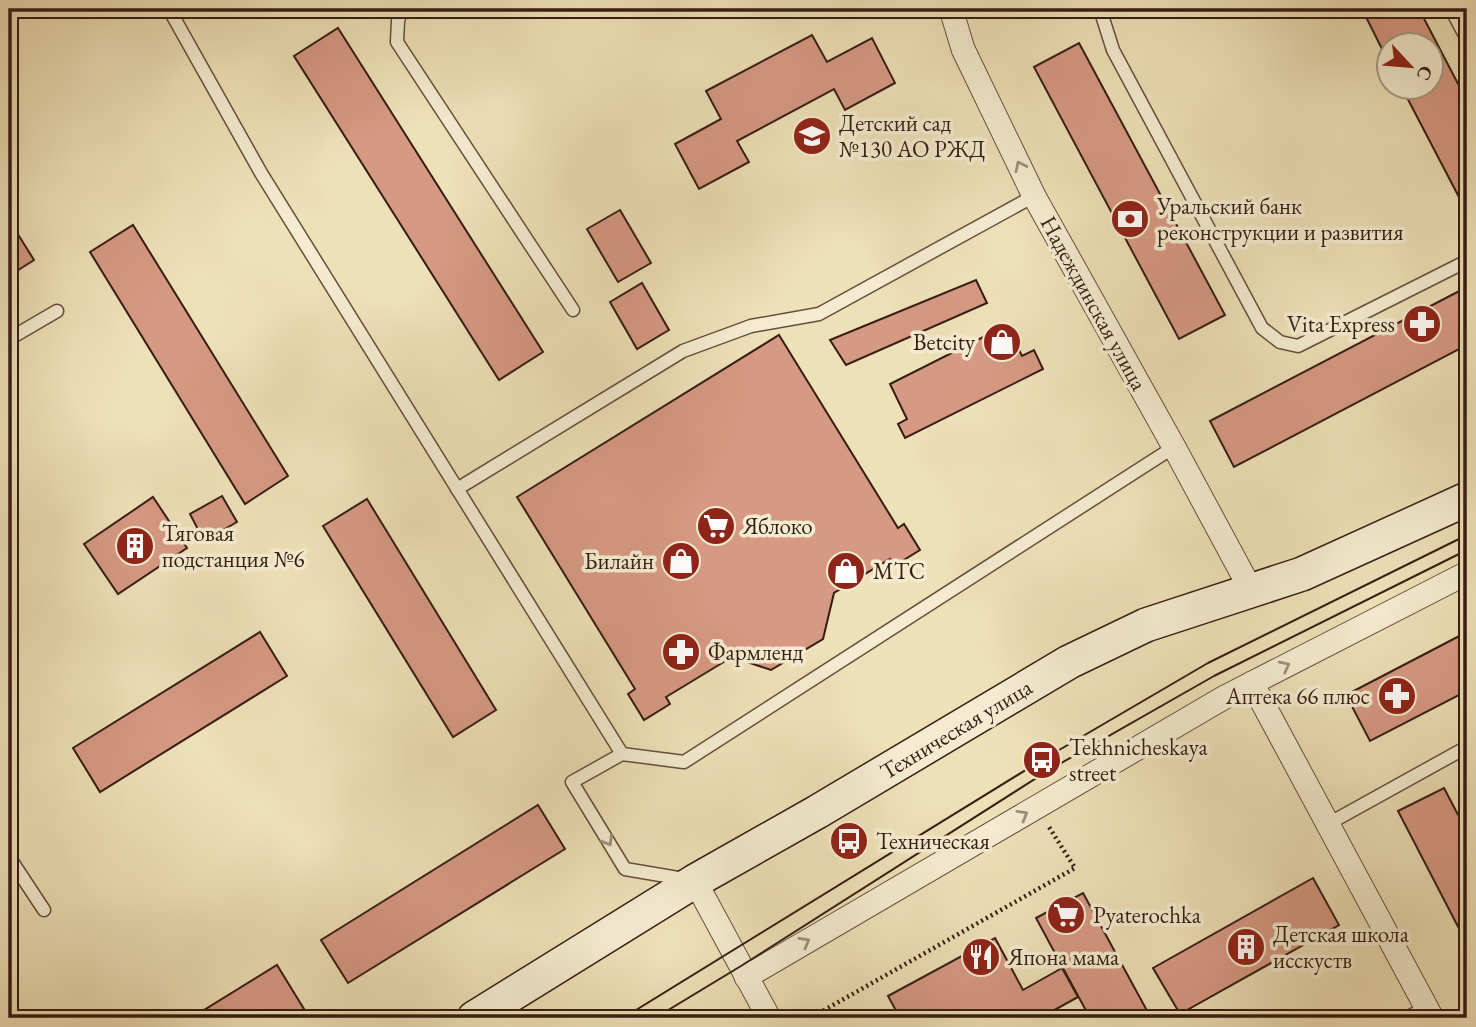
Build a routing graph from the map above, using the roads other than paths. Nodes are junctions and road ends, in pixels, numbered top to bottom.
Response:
1 (169, 9) edge
2 (402, 9) edge
3 (951, 9) edge
4 (1100, 9) edge
5 (1451, 9) edge
6 (1467, 39) edge
7 (1034, 196) junction
8 (1467, 261) edge
9 (573, 310) dead end
10 (57, 311) dead end
11 (9, 339) edge
12 (1174, 447) junction
13 (457, 489) junction
14 (1467, 499) edge
15 (1467, 573) edge
16 (1251, 590) junction
17 (1252, 683) junction
18 (1467, 747) edge
19 (622, 754) junction
20 (1328, 824) junction
21 (9, 857) edge
22 (695, 881) junction
23 (44, 910) dead end
24 (746, 976) junction
25 (1422, 1014) edge
26 (474, 1018) edge
27 (769, 1018) edge

1 - 13 lane
2 - 9 lane
7 -> 3 street, Надеждинская улица
4 - 8 lane
5 - 6 lane
7 - 12 street, Надеждинская улица
7 - 13 lane
10 - 11 lane
12 - 16 street, Надеждинская улица
12 - 19 lane
13 - 19 lane
14 - 16 main road, Техническая улица
17 -> 15 street
16 - 22 main road, Техническая улица
17 - 20 street
24 -> 17 street
18 - 20 lane
19 -> 22 lane
20 - 25 street
21 - 23 lane
22 - 24 street
22 - 26 main road, Техническая улица
24 - 27 street

